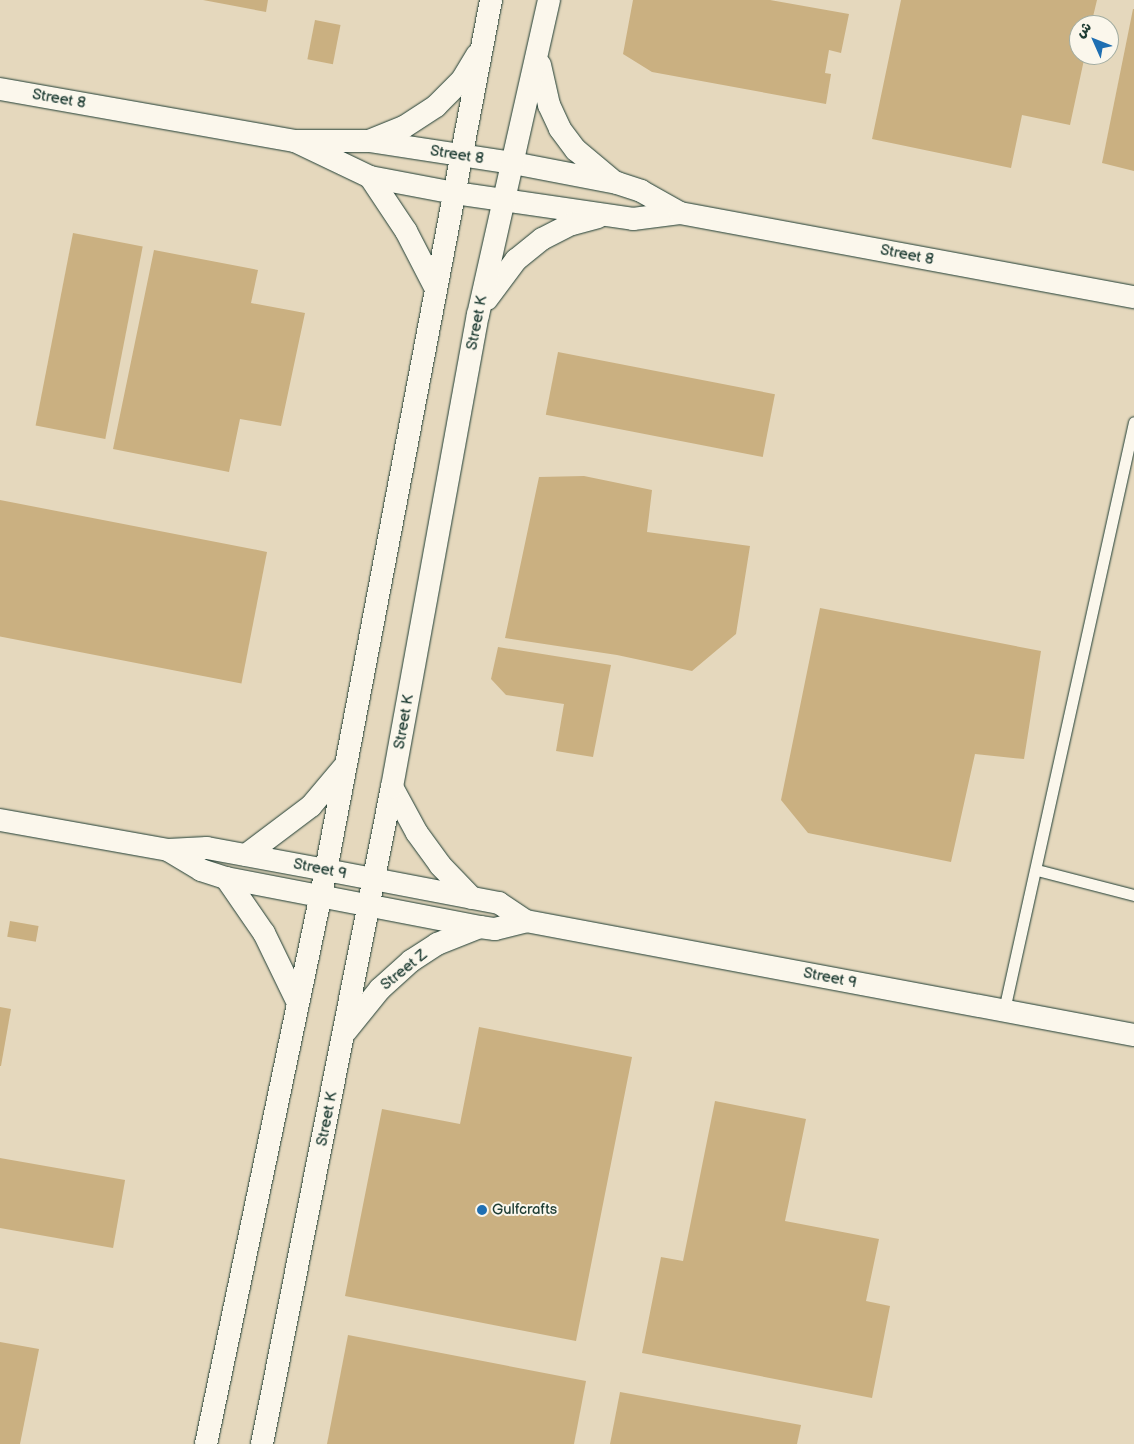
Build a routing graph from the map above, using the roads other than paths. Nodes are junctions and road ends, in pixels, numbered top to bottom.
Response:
1 (491, 0) edge
2 (549, 0) edge
3 (482, 48) junction
4 (539, 54) junction
5 (0, 89) edge
6 (295, 141) junction
7 (369, 141) junction
8 (463, 156) junction
9 (513, 163) junction
10 (370, 177) junction
11 (617, 183) junction
12 (456, 193) junction
13 (505, 200) junction
14 (680, 213) junction
15 (604, 215) junction
16 (436, 289) junction
17 (1134, 297) edge
18 (478, 315) junction
19 (1133, 429) edge
20 (346, 764) junction
21 (392, 787) junction
22 (0, 820) edge
23 (168, 850) junction
24 (246, 855) junction
25 (326, 870) junction
26 (1037, 870) junction
27 (226, 878) junction
28 (374, 880) junction
29 (1134, 895) edge
30 (321, 897) junction
31 (472, 898) junction
32 (369, 906) junction
33 (526, 921) junction
34 (480, 927) junction
35 (298, 1003) junction
36 (1004, 1010) junction
37 (344, 1033) junction
38 (1134, 1035) edge
39 (206, 1444) edge
40 (262, 1444) edge

1 - 3 street
2 - 4 street, Street K
3 - 7 street
3 - 8 street
4 - 9 street, Street K
4 - 11 street, Street 8
5 - 6 street, Street 8
6 - 7 street, Street 8
6 - 10 street, Street 8
7 - 8 street, Street 8
8 - 9 street, Street 8
8 - 12 street
9 - 11 street, Street 8
9 - 13 street, Street K
10 - 12 street, Street 8
10 - 16 street
11 - 14 street, Street 8
12 - 13 street, Street 8
12 - 16 street
13 - 15 street, Street 8
13 - 18 street, Street K
14 - 15 street, Street 8
14 - 17 street, Street 8
15 - 18 street
16 - 20 street
18 - 21 street, Street K
19 - 26 lane
20 - 24 street
20 - 25 street
21 - 28 street, Street K
21 - 31 street
22 - 23 street, Street 9
23 - 24 street, Street 9
23 - 27 street, Street 9
24 - 25 street, Street 9
25 - 28 street, Street 9
25 - 30 street
26 - 29 lane
26 - 36 lane
27 - 30 street, Street 9
27 - 35 street
28 - 31 street, Street 9
28 - 32 street, Street K
30 - 32 street, Street 9
30 - 35 street
31 - 33 street, Street 9
32 - 34 street, Street 9
32 - 37 street, Street K
33 - 34 street, Street 9
33 - 36 street, Street 9
34 - 37 street, Street Z
35 - 39 street
36 - 38 street, Street 9
37 - 40 street, Street K

